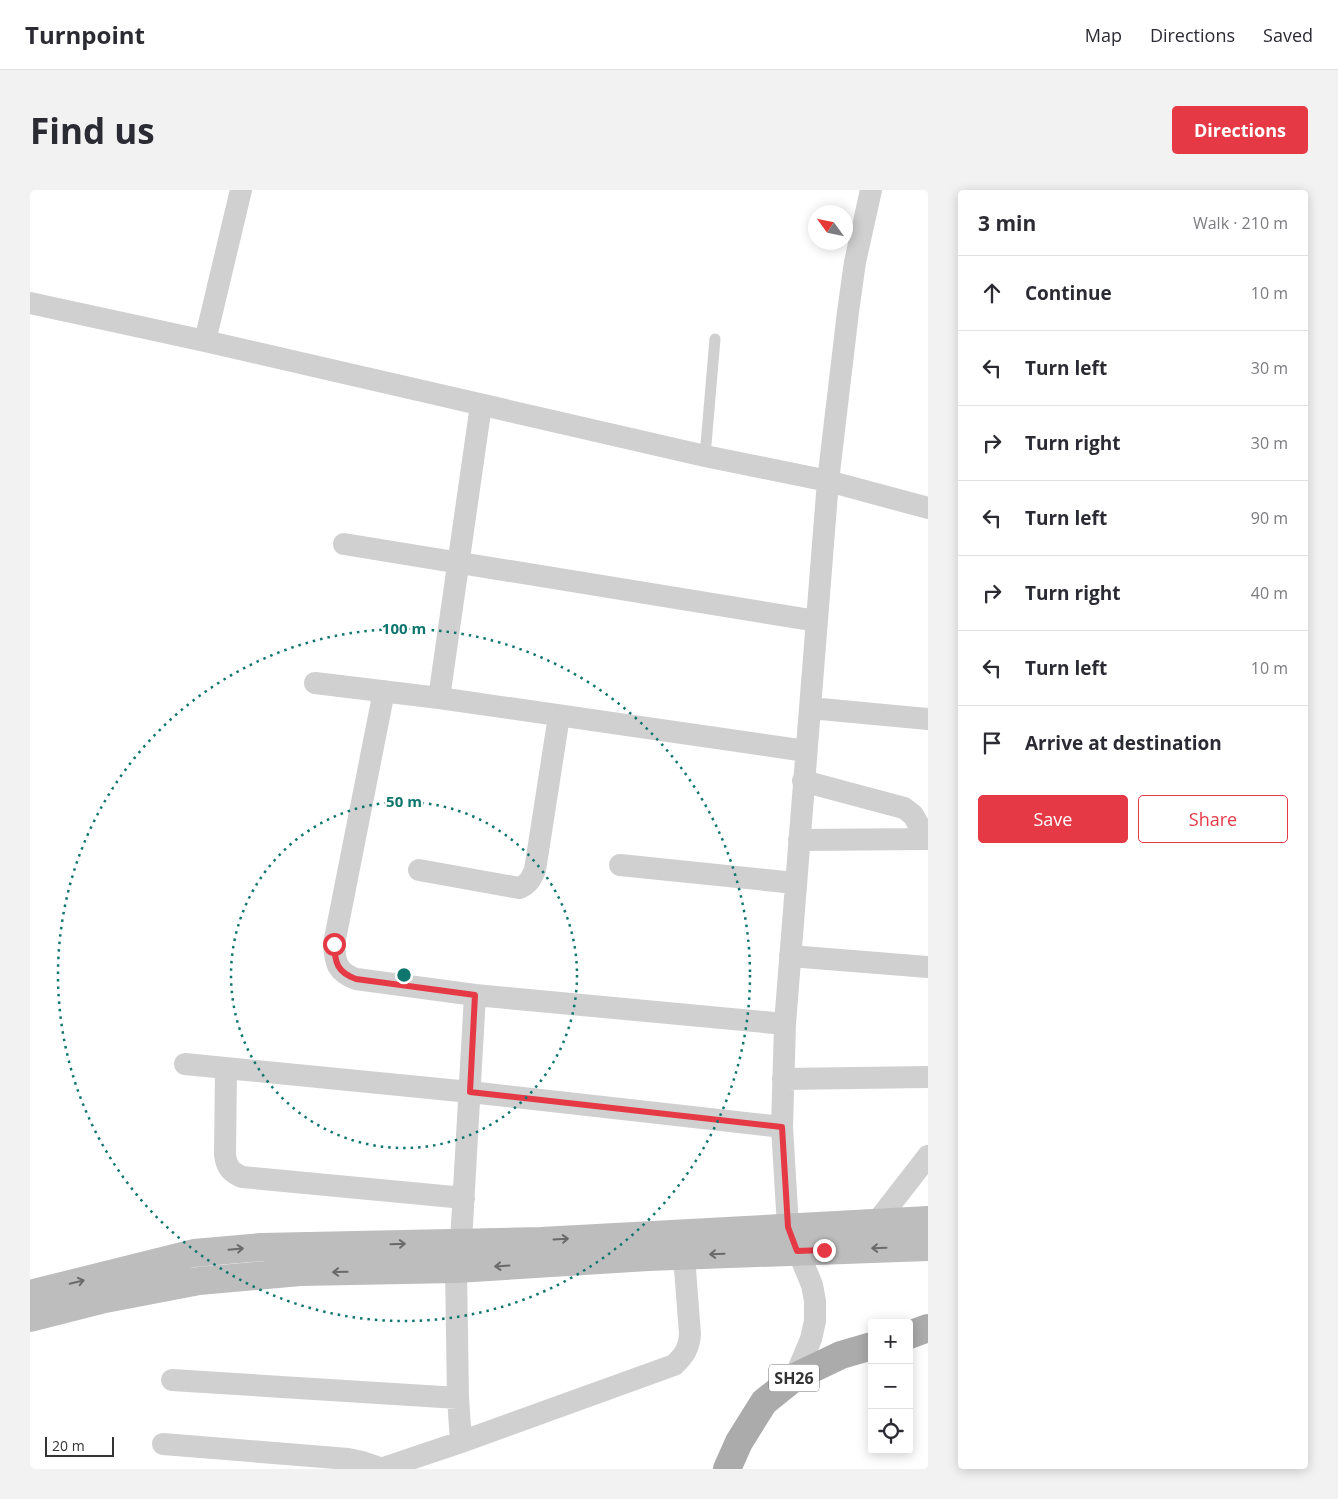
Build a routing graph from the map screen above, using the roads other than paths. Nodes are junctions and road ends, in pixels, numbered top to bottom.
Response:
1 (241, 190) edge
2 (871, 190) edge
3 (30, 303) edge
4 (715, 339) dead end
5 (205, 341) junction
6 (481, 405) junction
7 (706, 456) junction
8 (828, 481) junction
9 (928, 508) edge
10 (344, 544) dead end
11 (458, 564) junction
12 (817, 621) junction
13 (315, 683) dead end
14 (384, 691) junction
15 (439, 698) junction
16 (810, 708) junction
17 (559, 716) junction
18 (928, 720) edge
19 (806, 751) junction
20 (803, 781) junction
21 (928, 839) edge
22 (798, 840) junction
23 (620, 865) dead end
24 (419, 870) dead end
25 (796, 883) junction
26 (790, 956) junction
27 (928, 966) edge
28 (475, 995) junction
29 (785, 1024) junction
30 (185, 1064) dead end
31 (226, 1069) junction
32 (928, 1077) edge
33 (783, 1079) junction
34 (470, 1092) junction
35 (782, 1127) junction
36 (928, 1156) edge
37 (464, 1198) junction
38 (928, 1220) edge
39 (876, 1223) junction
40 (792, 1239) junction
41 (461, 1242) junction
42 (928, 1246) edge
43 (684, 1256) junction
44 (456, 1269) junction
45 (30, 1294) edge
46 (30, 1318) edge
47 (928, 1328) edge
48 (913, 1333) edge
49 (868, 1347) edge
50 (795, 1377) junction
51 (172, 1380) dead end
52 (458, 1398) junction
53 (461, 1442) junction
54 (162, 1444) dead end
55 (382, 1469) edge
56 (727, 1469) edge

1 - 5 street
2 - 8 street
3 - 5 street
4 - 7 lane
5 - 6 street
6 - 7 street
6 - 11 street
7 - 8 street
8 - 9 street
8 - 12 street
10 - 11 street
11 - 12 street
11 - 15 street
12 - 16 street
13 - 14 street
14 - 15 street
14 - 28 street
15 - 17 street
16 - 18 street
16 - 19 street
17 - 19 street
17 - 24 street
19 - 20 street
20 - 21 street
20 - 22 street
21 - 22 street
22 - 25 street
23 - 25 street
25 - 26 street
26 - 27 street
26 - 29 street
28 - 29 street
28 - 34 street
29 - 33 street
30 - 31 street
31 - 34 street
31 - 37 street
32 - 33 street
33 - 35 street
34 - 35 street
34 - 37 street
35 - 40 street
36 - 39 street
37 - 41 street
38 - 39 main road
39 - 40 main road
41 -> 40 main road
42 -> 40 main road
40 -> 43 main road
40 - 50 street
45 -> 41 main road
43 -> 44 main road
43 - 53 street
44 -> 46 main road
44 - 52 street
47 - 48 main road
49 - 50 main road, SH26
50 - 56 main road, SH26
51 - 52 street
52 - 53 street
53 - 55 street
54 - 55 street

